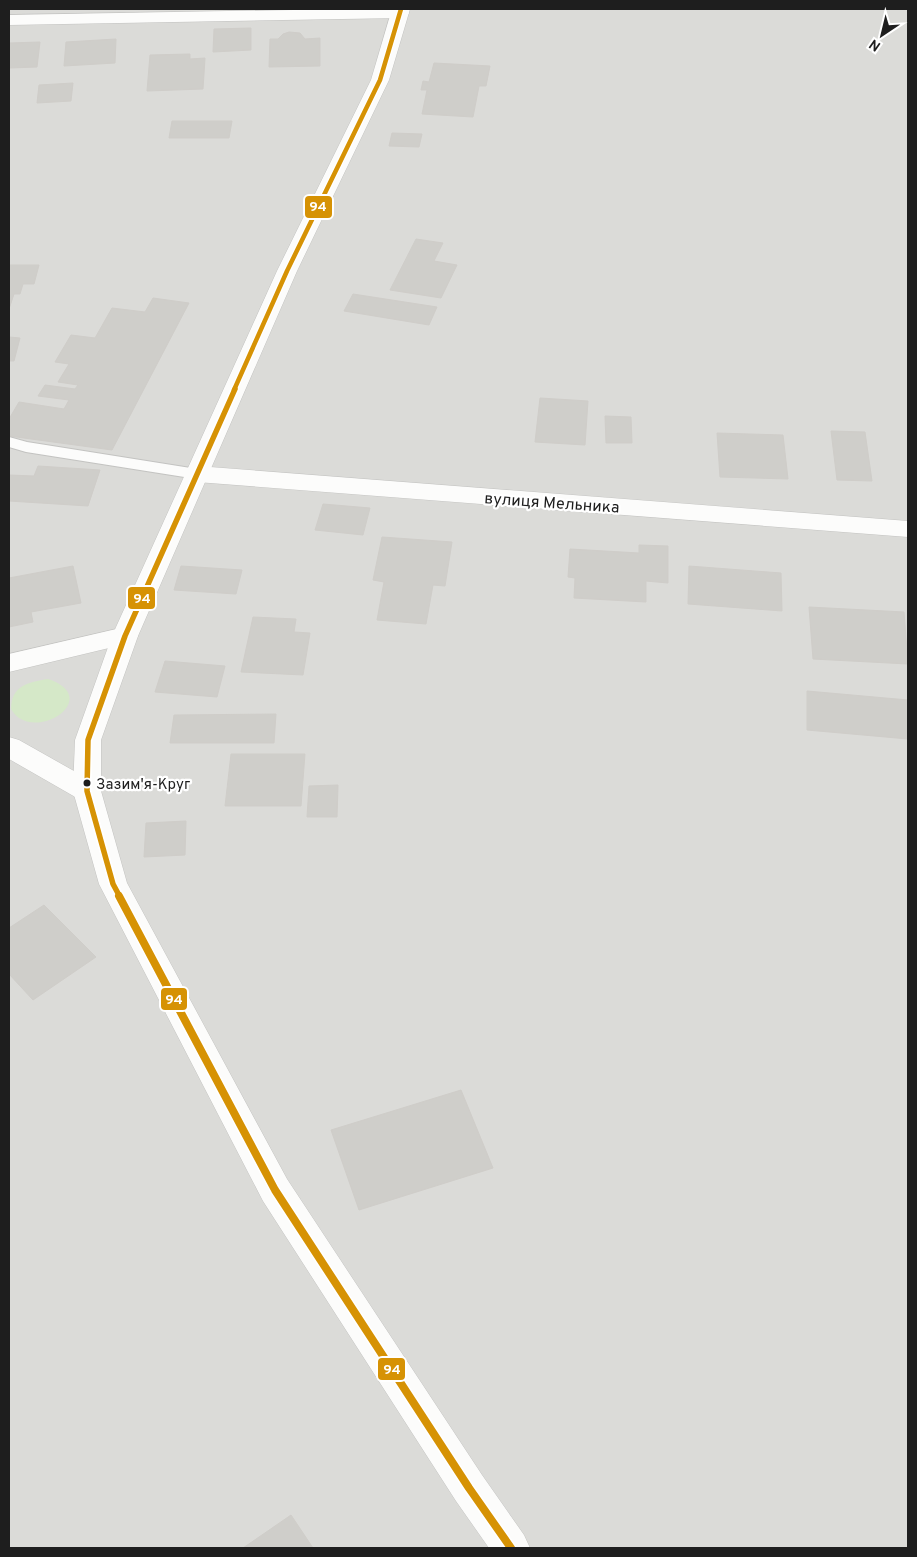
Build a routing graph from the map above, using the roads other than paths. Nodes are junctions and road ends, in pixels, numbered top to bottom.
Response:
1 (401, 11) edge
2 (9, 20) edge
3 (9, 442) edge
4 (197, 474) junction
5 (908, 529) edge
6 (125, 636) junction
7 (9, 663) edge
8 (9, 747) edge
9 (87, 791) junction
10 (511, 1548) edge

1 - 2 street
1 - 4 street
3 - 4 lane
4 - 5 street, вулиця Мельника
4 - 6 street
6 - 7 street
6 - 9 street
8 - 9 street
9 - 10 street

